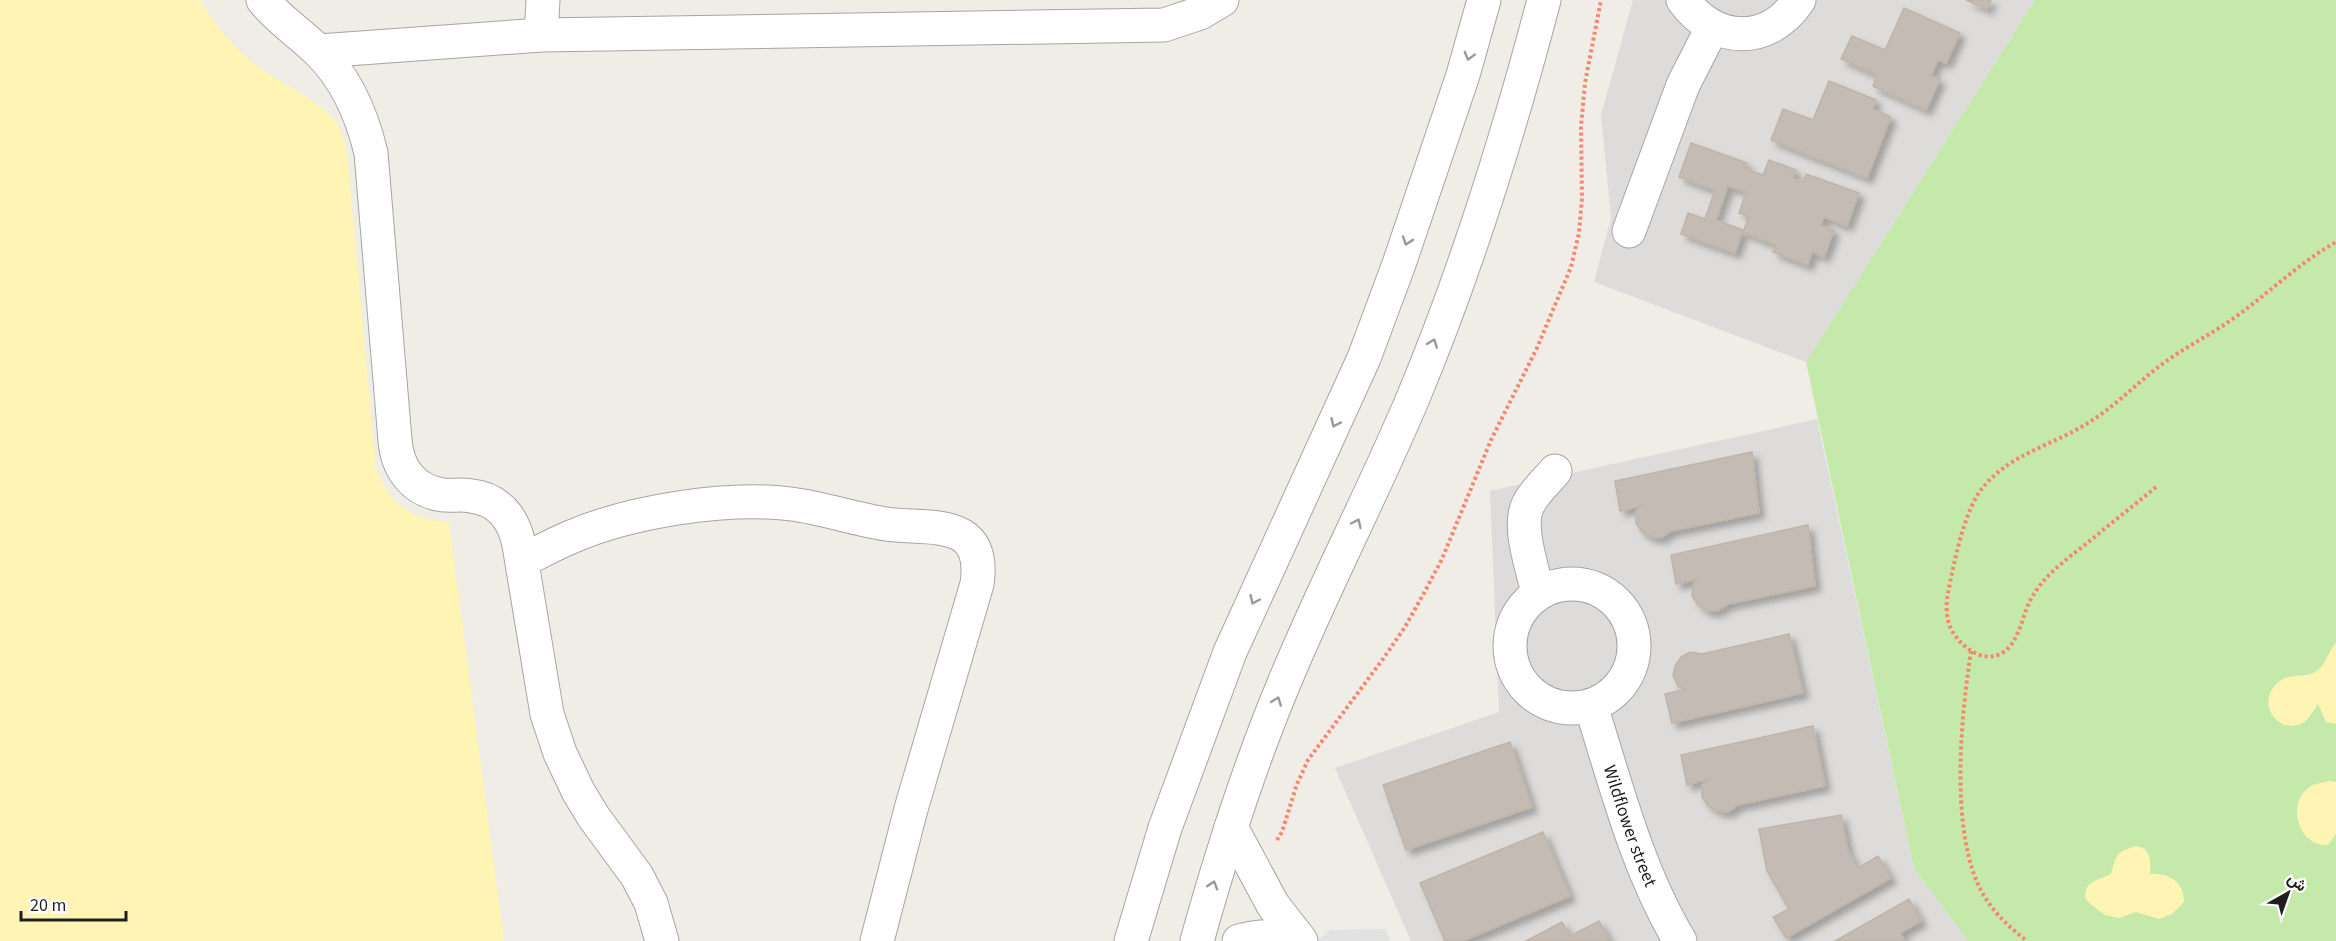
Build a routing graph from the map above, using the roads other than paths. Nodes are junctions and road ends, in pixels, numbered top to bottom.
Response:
1 (263, 0) edge
2 (543, 0) edge
3 (1222, 0) edge
4 (1484, 0) edge
5 (1544, 0) edge
6 (1683, 0) edge
7 (1799, 0) edge
8 (1712, 28) junction
9 (541, 35) junction
10 (319, 51) junction
11 (1629, 231) dead end
12 (1555, 471) dead end
13 (522, 561) junction
14 (1538, 593) junction
15 (1591, 706) junction
16 (1231, 826) junction
17 (662, 941) edge
18 (877, 941) edge
19 (1131, 941) edge
20 (1197, 941) edge
21 (1239, 941) edge
22 (1291, 941) edge
23 (1301, 941) edge
24 (1680, 941) edge

1 - 10 street
2 - 9 street
3 - 9 street
4 -> 19 street
16 -> 5 street
6 - 8 street
7 - 8 street
8 - 11 street
9 - 10 street
10 - 13 street
12 - 14 street
13 - 17 street
13 - 18 street
14 - 15 street
14 - 15 street
15 - 24 street, Wildflower street
20 -> 16 street
16 - 23 street
21 - 22 street

